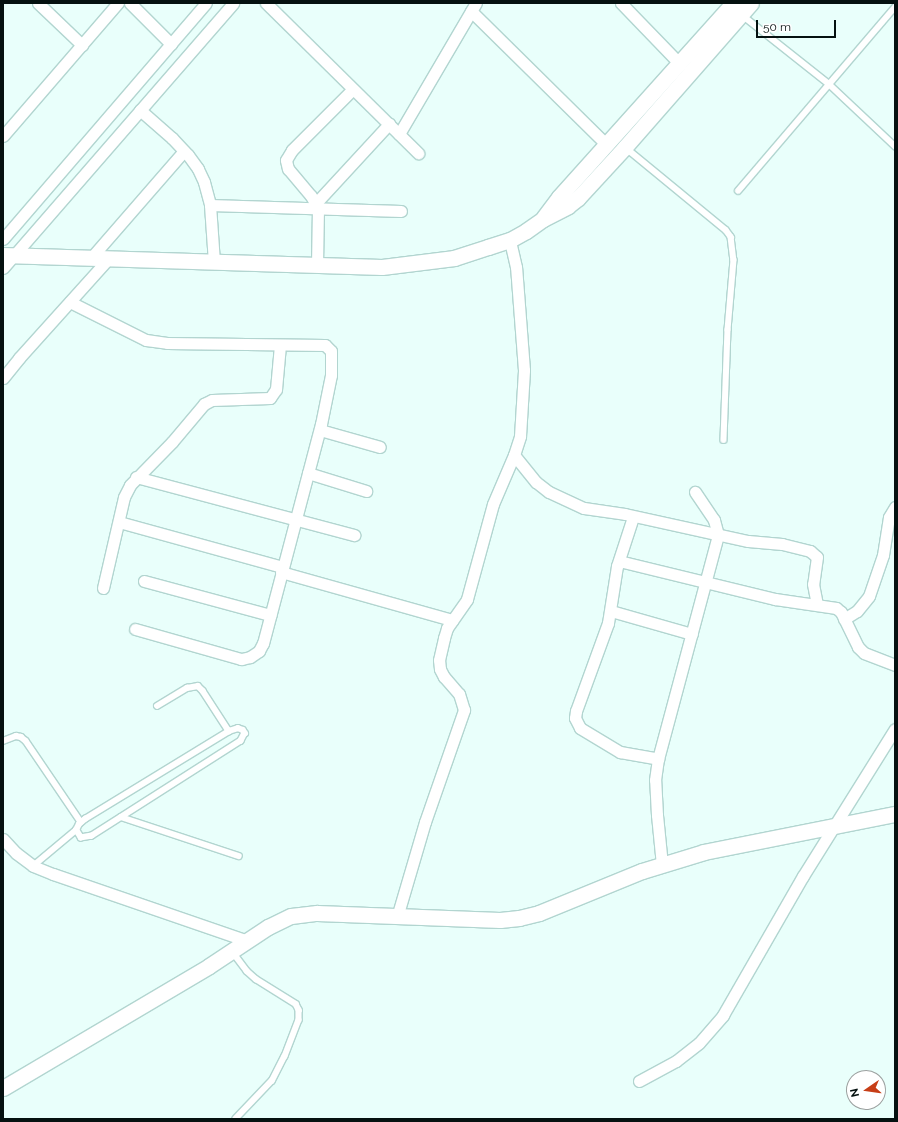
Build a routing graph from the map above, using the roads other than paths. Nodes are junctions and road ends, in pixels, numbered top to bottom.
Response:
1 (38, 3) edge
2 (118, 3) edge
3 (130, 3) edge
4 (206, 3) edge
5 (233, 3) edge
6 (266, 3) edge
7 (626, 5) edge
8 (739, 6) edge
9 (473, 7) edge
10 (895, 7) edge
11 (171, 44) junction
12 (82, 45) junction
13 (680, 64) junction
14 (829, 84) junction
15 (353, 89) junction
16 (140, 110) junction
17 (389, 124) junction
18 (399, 134) junction
19 (3, 136) edge
20 (607, 145) junction
21 (895, 146) edge
22 (625, 147) junction
23 (184, 151) junction
24 (418, 153) dead end
25 (738, 191) dead end
26 (210, 205) junction
27 (317, 206) junction
28 (401, 211) dead end
29 (543, 219) junction
30 (3, 239) edge
31 (510, 240) junction
32 (8, 256) edge
33 (90, 259) junction
34 (108, 259) junction
35 (214, 262) junction
36 (317, 265) junction
37 (3, 268) edge
38 (70, 302) junction
39 (280, 345) junction
40 (3, 378) edge
41 (320, 430) junction
42 (724, 440) dead end
43 (380, 447) dead end
44 (514, 455) junction
45 (308, 473) junction
46 (136, 477) junction
47 (366, 491) dead end
48 (695, 492) dead end
49 (895, 507) edge
50 (633, 517) junction
51 (295, 520) junction
52 (118, 522) junction
53 (354, 534) dead end
54 (718, 535) junction
55 (619, 561) junction
56 (282, 570) junction
57 (144, 580) dead end
58 (706, 583) junction
59 (103, 588) dead end
60 (818, 605) junction
61 (611, 611) junction
62 (270, 615) junction
63 (844, 619) junction
64 (452, 620) junction
65 (135, 630) dead end
66 (692, 634) junction
67 (895, 665) edge
68 (157, 706) dead end
69 (895, 729) edge
70 (229, 731) junction
71 (3, 741) edge
72 (658, 759) junction
73 (895, 814) edge
74 (122, 817) junction
75 (81, 822) junction
76 (835, 826) junction
77 (76, 830) junction
78 (3, 839) edge
79 (239, 856) dead end
80 (662, 865) junction
81 (33, 866) junction
82 (396, 917) junction
83 (248, 940) junction
84 (232, 951) junction
85 (639, 1082) dead end
86 (3, 1088) edge
87 (236, 1119) edge

1 - 12 street
2 - 12 street
3 - 11 street
4 - 11 street
5 - 16 street
6 - 15 street
7 - 13 street
8 - 13 street
8 - 14 lane
8 - 22 street
9 - 18 street
9 - 20 street
10 - 14 lane
11 - 30 street
12 - 19 street
13 - 20 street
14 - 21 lane
14 - 25 lane
15 - 17 street
15 - 27 street
16 - 23 street
16 - 32 street
17 - 18 street
17 - 27 street
18 - 24 street
20 - 29 street
22 - 29 street
22 - 42 lane
23 - 26 street
23 - 33 street
26 - 27 street
26 - 35 street
27 - 28 street
27 - 36 street
29 - 31 street
31 - 36 street
31 - 44 street
32 - 33 street
32 - 37 street
33 - 34 street
34 - 35 street
34 - 38 street
35 - 36 street
38 - 39 street
38 - 40 street
39 - 41 street
39 - 46 street
41 - 43 street
41 - 45 street
44 - 50 street
44 - 64 street
45 - 47 street
45 - 51 street
46 - 51 street
46 - 52 street
48 - 54 street
49 - 63 street
50 - 54 street
50 - 55 street
51 - 53 street
51 - 56 street
52 - 56 street
52 - 59 street
54 - 58 street
54 - 60 street
55 - 58 street
55 - 61 street
56 - 62 street
56 - 64 street
57 - 62 street
58 - 60 street
58 - 66 street
60 - 63 street
61 - 66 street
61 - 72 street
62 - 65 street
63 - 67 street
64 - 82 street
66 - 72 street
68 - 70 lane
69 - 76 street
70 - 74 lane
70 - 75 lane
71 - 75 lane
72 - 80 street
73 - 76 street
74 - 77 lane
74 - 79 lane
75 - 77 lane
76 - 80 street
76 - 85 street
77 - 81 lane
78 - 81 street
80 - 82 street
81 - 83 street
82 - 83 street
83 - 84 street
84 - 86 street
84 - 87 lane

